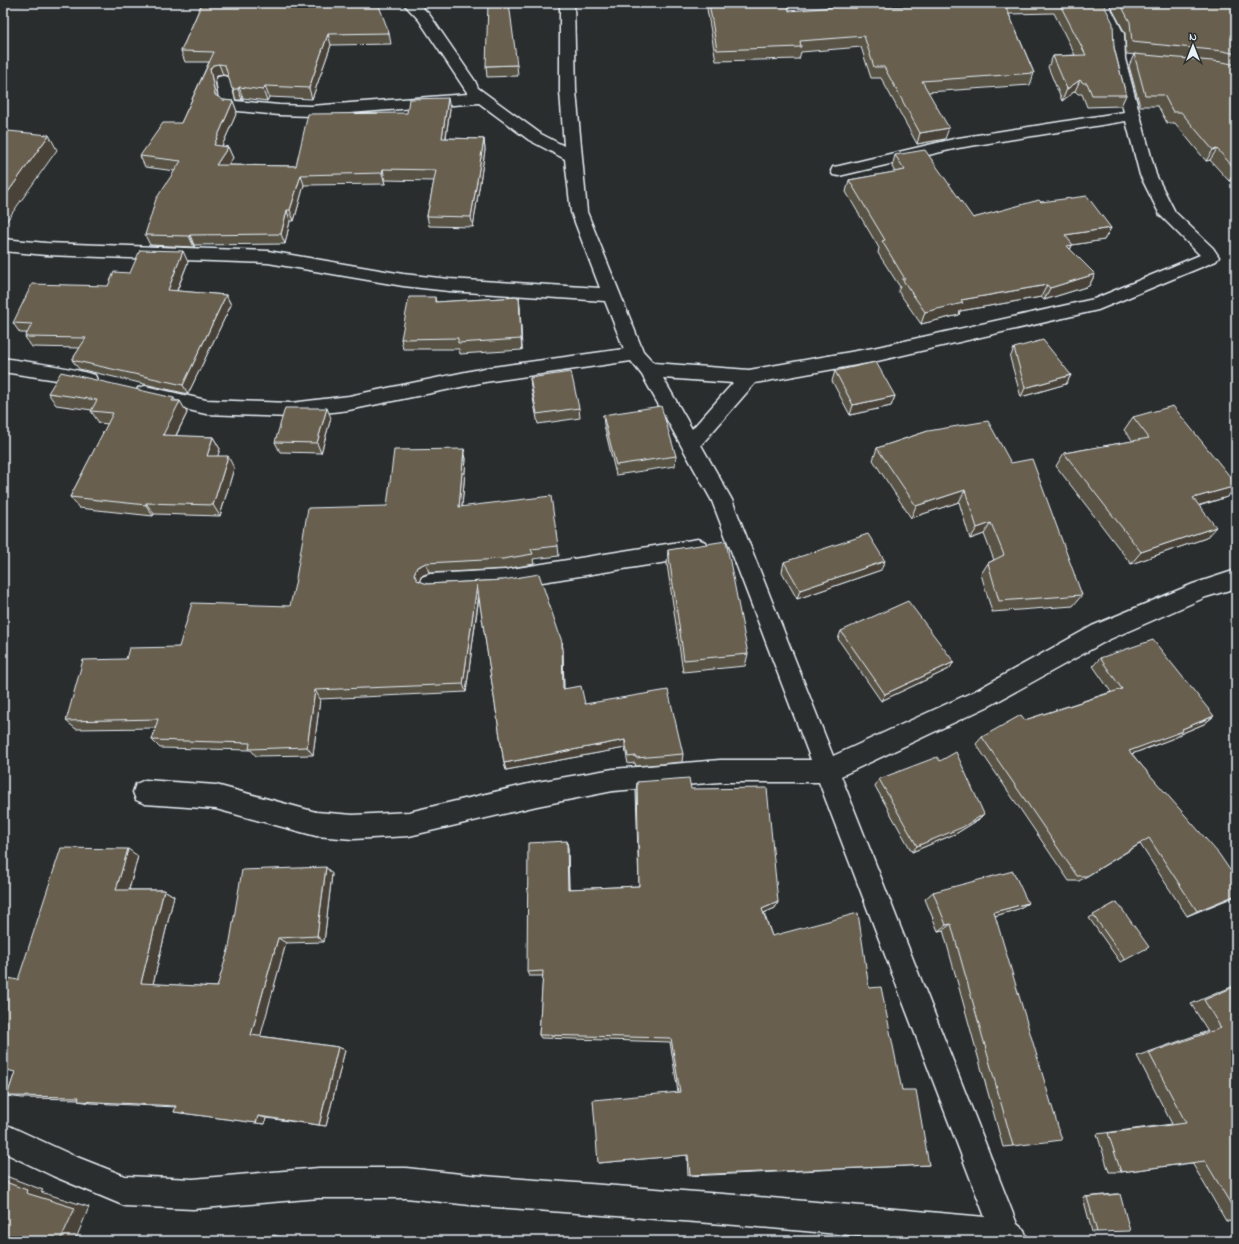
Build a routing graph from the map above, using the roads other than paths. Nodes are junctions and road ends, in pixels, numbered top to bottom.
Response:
1 (410, 3) edge
2 (567, 3) edge
3 (1101, 3) edge
4 (223, 80) edge
5 (481, 98) junction
6 (1132, 116) junction
7 (573, 157) junction
8 (839, 171) dead end
9 (3, 245) edge
10 (612, 295) junction
11 (642, 362) junction
12 (3, 365) edge
13 (749, 377) junction
14 (691, 443) junction
15 (738, 542) junction
16 (1236, 579) edge
17 (430, 583) edge
18 (827, 771) junction
19 (145, 792) dead end
20 (3, 1137) edge
21 (1009, 1237) edge

1 - 5 street
2 - 7 street
3 - 6 street
4 - 5 street
5 - 7 street
6 - 8 street
6 - 13 street
7 - 10 street
9 - 10 street
10 - 11 street
11 - 12 street
11 - 13 street
11 - 14 street
13 - 14 street
14 - 15 street
15 - 17 street
15 - 18 street
16 - 18 street
18 - 19 street
18 - 21 street
20 - 21 street

